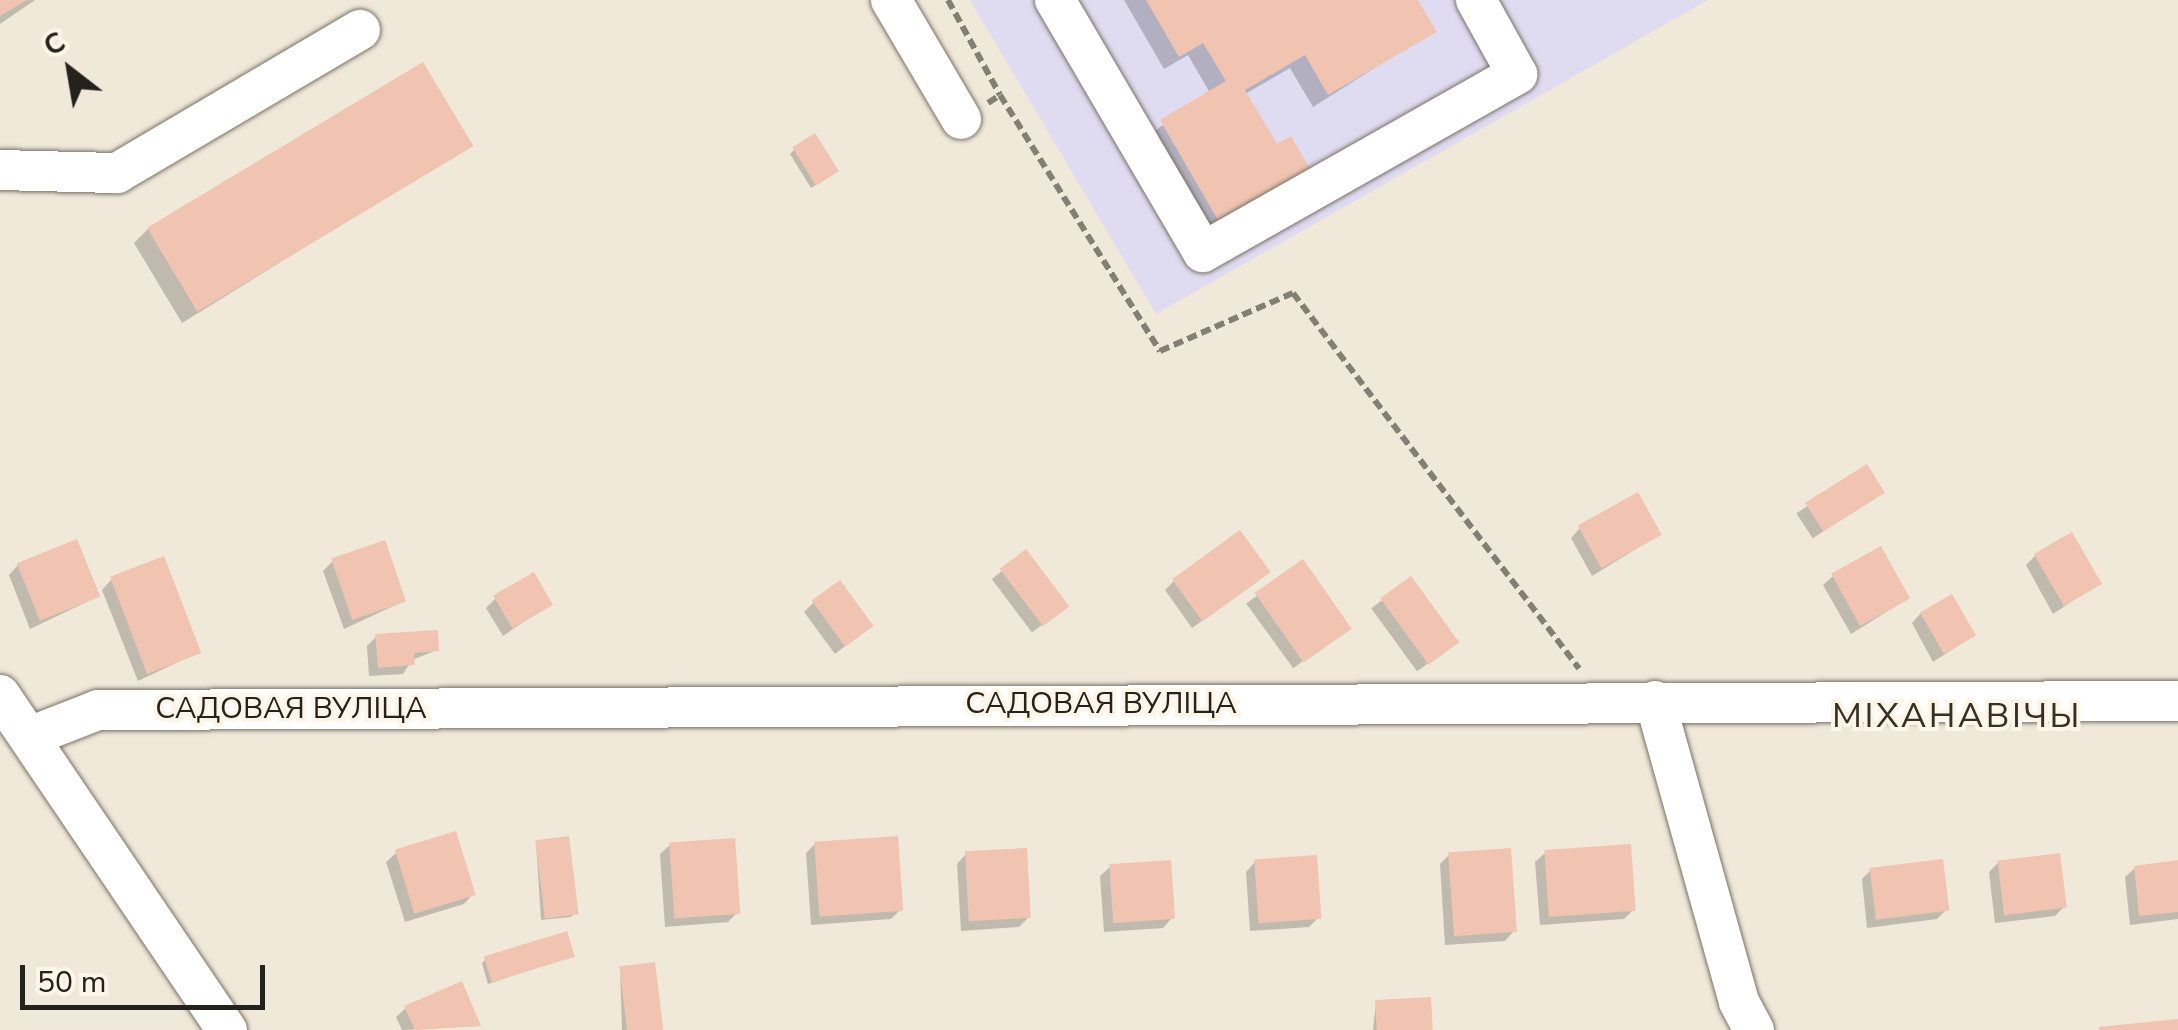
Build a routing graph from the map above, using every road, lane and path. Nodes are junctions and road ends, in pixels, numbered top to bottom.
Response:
1 (891, 0) edge
2 (948, 0) edge
3 (1056, 0) edge
4 (1476, 0) edge
5 (360, 30) dead end
6 (1000, 96) junction
7 (961, 118) joint
8 (0, 170) edge
9 (0, 695) edge
10 (1603, 700) junction
11 (1655, 701) junction
12 (2178, 701) edge
13 (29, 737) junction
14 (227, 1030) edge
15 (1754, 1030) edge

1 - 7 street
2 - 6 path
3 - 4 street
5 - 8 street
6 - 7 path
6 - 10 path
9 - 13 street
10 - 11 street, САДОВАЯ ВУЛІЦА
10 - 13 street, САДОВАЯ ВУЛІЦА
11 - 12 street, САДОВАЯ ВУЛІЦА
11 - 15 street
13 - 14 street

